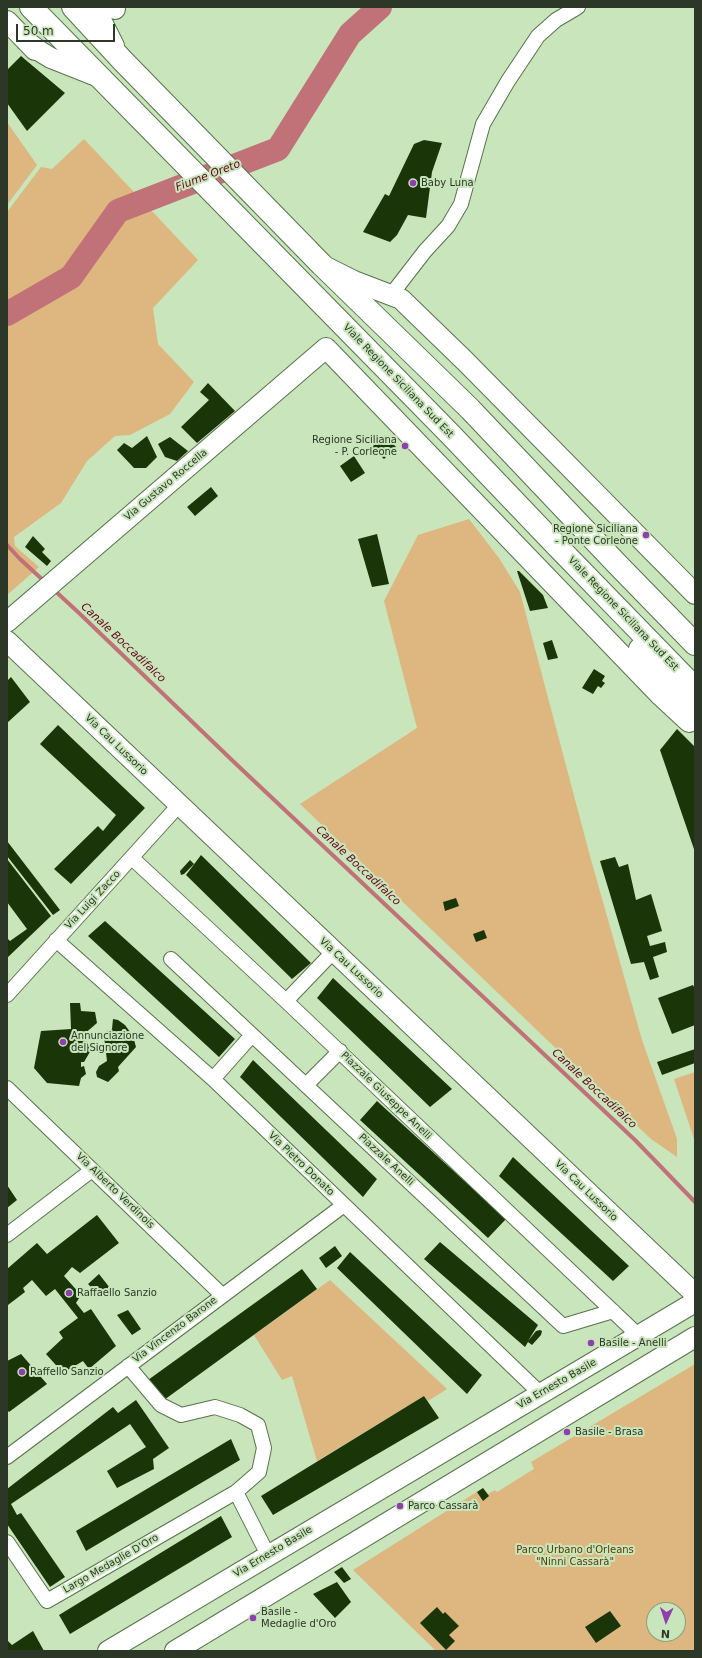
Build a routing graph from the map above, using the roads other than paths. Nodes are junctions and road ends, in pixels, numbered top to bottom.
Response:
1 (30, 7) edge
2 (73, 7) edge
3 (578, 7) edge
4 (108, 8) edge
5 (7, 21) edge
6 (26, 41) junction
7 (122, 60) junction
8 (60, 74) dead end
9 (99, 77) junction
10 (322, 265) junction
11 (391, 295) junction
12 (555, 544) junction
13 (617, 564) junction
14 (695, 594) edge
15 (7, 622) edge
16 (695, 625) edge
17 (7, 641) edge
18 (695, 644) edge
19 (695, 688) edge
20 (695, 718) edge
21 (695, 727) edge
22 (180, 805) junction
23 (132, 858) junction
24 (56, 940) junction
25 (334, 951) junction
26 (171, 959) dead end
27 (7, 995) edge
28 (286, 1000) junction
29 (252, 1035) junction
30 (340, 1051) junction
31 (213, 1079) junction
32 (306, 1085) junction
33 (7, 1088) edge
34 (92, 1170) junction
35 (344, 1205) junction
36 (7, 1235) edge
37 (695, 1294) edge
38 (222, 1295) junction
39 (695, 1302) edge
40 (613, 1311) junction
41 (639, 1336) junction
42 (695, 1337) edge
43 (128, 1366) junction
44 (541, 1394) junction
45 (439, 1454) junction
46 (7, 1457) edge
47 (455, 1481) junction
48 (236, 1492) junction
49 (7, 1542) edge
50 (268, 1555) junction
51 (108, 1651) edge
52 (175, 1651) edge

1 - 9 main road, Viale Regione Siciliana Sud Est
2 - 7 main road
3 - 11 street
4 - 7 street
5 - 6 street, Viale Regione Siciliana Sud Est
6 - 8 street, Viale Regione Siciliana Sud Est
6 - 9 street, Viale Regione Siciliana Sud Est
7 - 10 main road
9 - 12 main road, Viale Regione Siciliana Sud Est
10 - 11 street
10 - 13 main road
11 - 14 street
12 - 19 main road, Viale Regione Siciliana Sud Est
12 - 20 main road
13 - 16 main road
13 - 18 main road
15 - 21 street, Via Gustavo Roccella
17 - 22 street, Via Cau Lussorio
22 - 23 street, Via Luigi Zacco
22 - 25 street, Via Cau Lussorio
23 - 24 street, Via Luigi Zacco
23 - 28 street, Piazzale Giuseppe Anelli
24 - 27 street, Via Luigi Zacco
24 - 31 street, Via Pietro Donato
25 - 28 street
25 - 37 street, Via Cau Lussorio
26 - 29 street, Piazzale Anelli
28 - 30 street, Piazzale Giuseppe Anelli
29 - 31 street
29 - 32 street, Piazzale Anelli
30 - 32 street
30 - 40 street, Piazzale Giuseppe Anelli
31 - 35 street, Via Pietro Donato
32 - 40 street, Piazzale Anelli
33 - 34 street, Via Alberto Verdinois
34 - 36 street
34 - 38 street, Via Alberto Verdinois
35 - 38 street, Via Vincenzo Barone
35 - 44 street, Via Pietro Donato
38 - 43 street, Via Vincenzo Barone
39 - 41 street, Via Ernesto Basile
40 - 41 street, Piazzale Giuseppe Anelli
41 - 44 street, Via Ernesto Basile
42 - 47 street
43 - 46 street, Via Vincenzo Barone
43 - 48 street
44 - 45 street, Via Ernesto Basile
45 - 47 street
45 - 50 street, Via Ernesto Basile
47 - 52 street
48 - 49 street, Largo Medaglie D'Oro
48 - 50 street
50 - 51 street, Via Ernesto Basile

